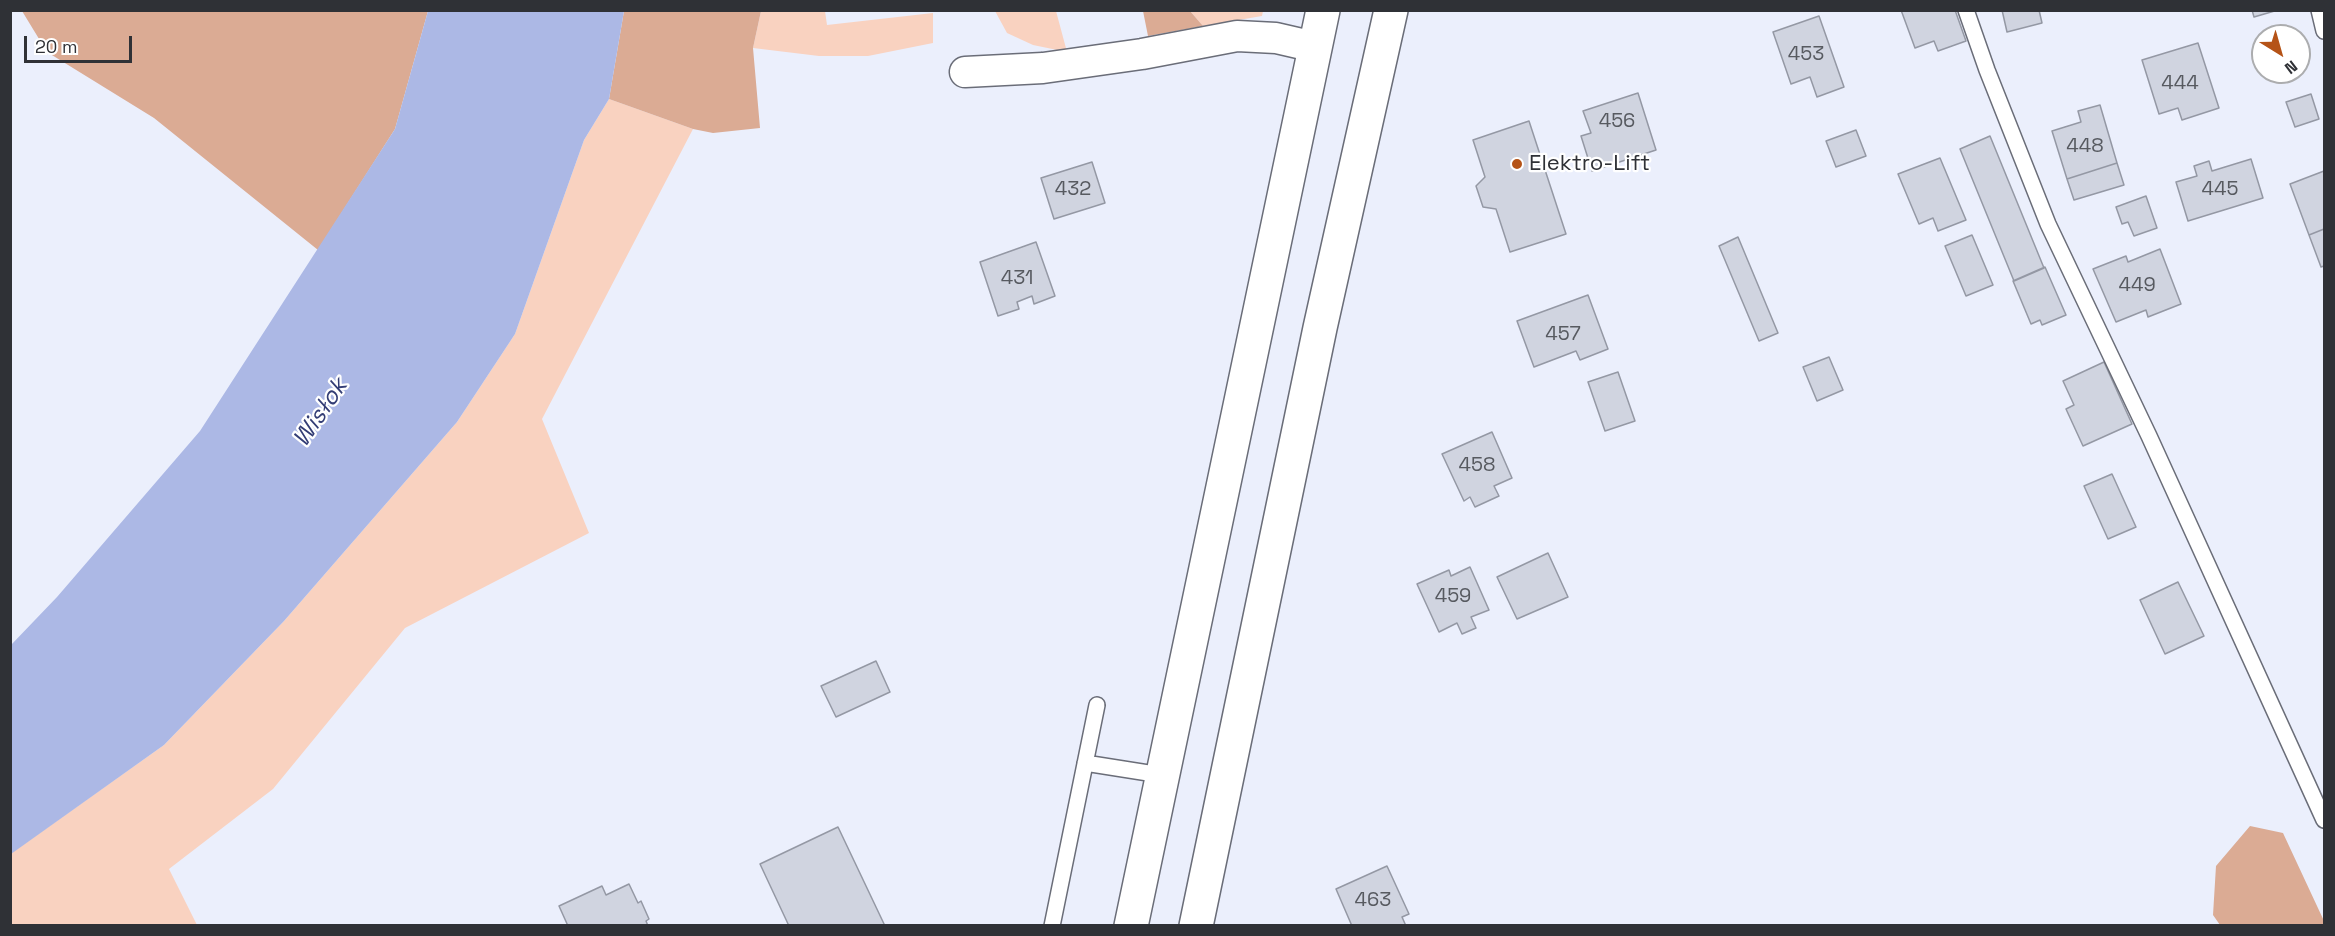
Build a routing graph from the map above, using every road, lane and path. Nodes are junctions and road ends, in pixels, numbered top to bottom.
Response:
1 (1323, 10) edge
2 (1391, 10) edge
3 (1966, 10) edge
4 (2319, 10) edge
5 (2325, 31) edge
6 (1315, 47) junction
7 (964, 72) dead end
8 (1096, 705) dead end
9 (1084, 763) junction
10 (1161, 775) junction
11 (2325, 820) edge
12 (1052, 926) edge
13 (1131, 926) edge
14 (1196, 926) edge

1 - 6 main road
2 - 14 main road
3 - 11 lane
4 - 5 lane
6 - 7 street
6 - 10 main road
8 - 9 lane
9 - 10 lane
9 - 12 lane
10 - 13 main road

